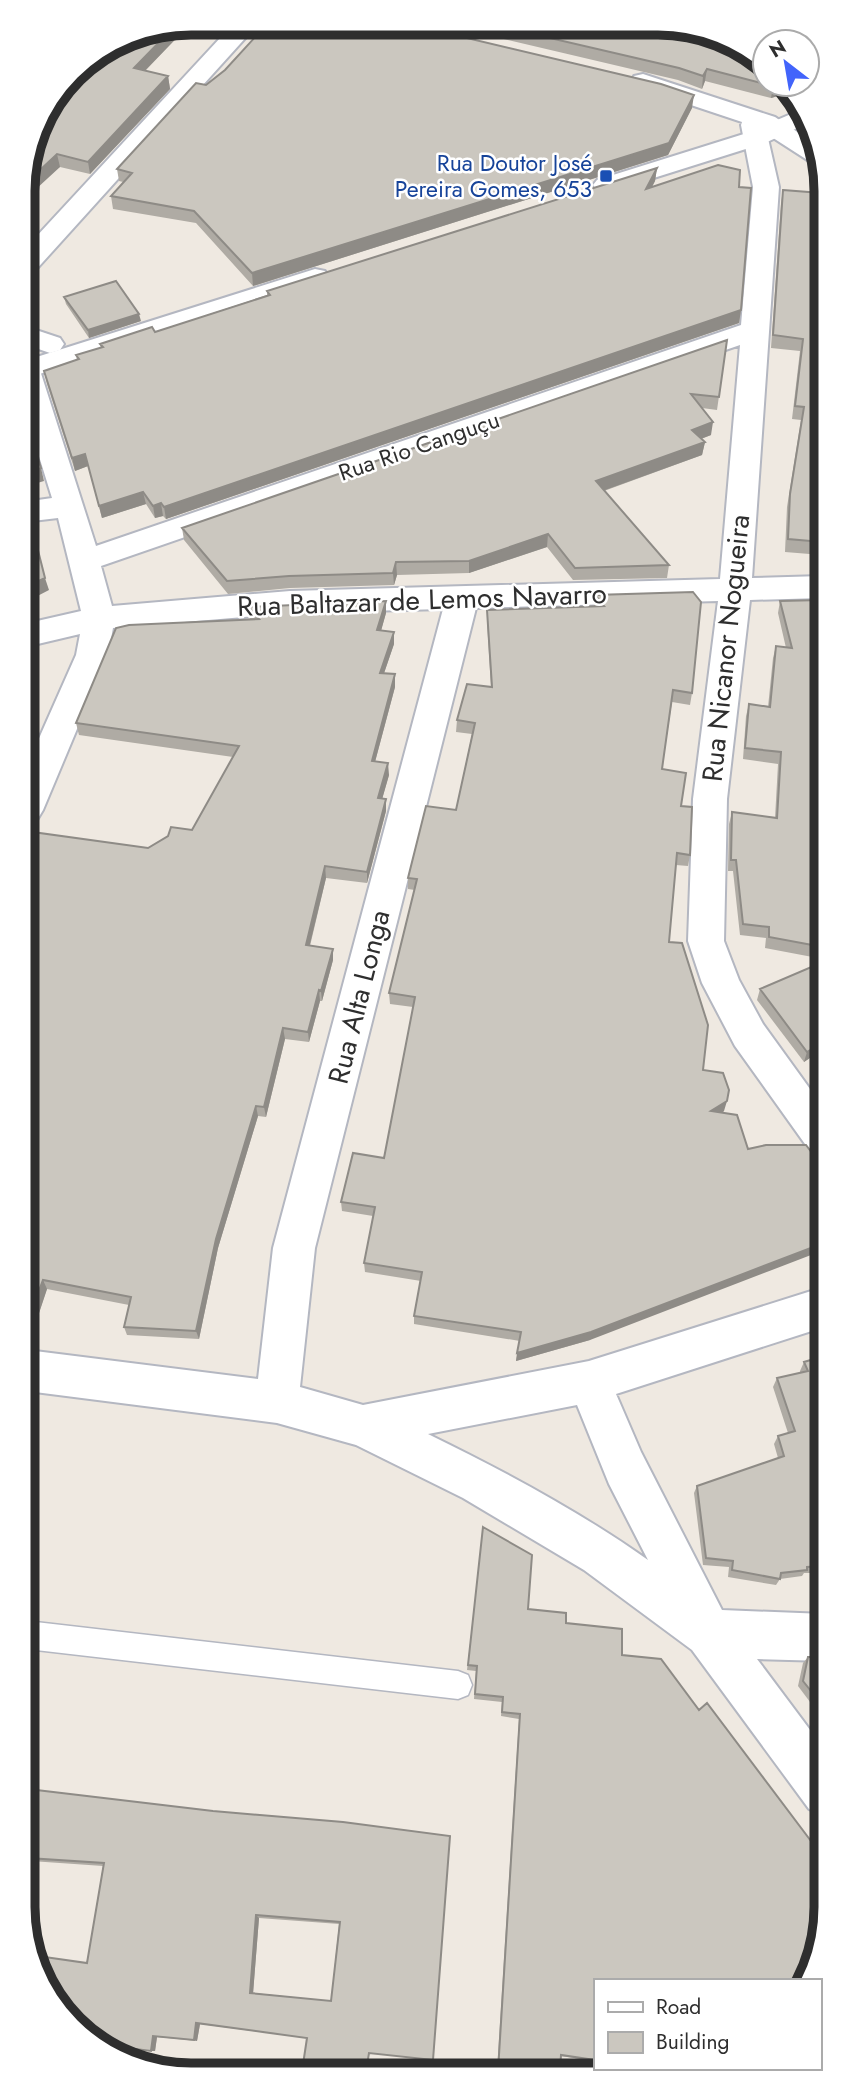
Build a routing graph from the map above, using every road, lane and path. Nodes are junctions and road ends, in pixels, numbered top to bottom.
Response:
1 (236, 35) edge
2 (626, 77) edge
3 (796, 118) edge
4 (763, 129) junction
5 (796, 166) edge
6 (581, 186) edge
7 (35, 254) edge
8 (336, 263) edge
9 (753, 331) junction
10 (35, 354) edge
11 (35, 381) edge
12 (70, 506) junction
13 (35, 511) edge
14 (84, 561) junction
15 (814, 587) edge
16 (735, 589) junction
17 (463, 596) junction
18 (99, 618) junction
19 (35, 633) edge
20 (35, 787) edge
21 (814, 1125) edge
22 (814, 1310) edge
23 (35, 1372) edge
24 (589, 1382) junction
25 (277, 1402) junction
26 (363, 1426) junction
27 (709, 1633) junction
28 (35, 1636) edge
29 (814, 1638) edge
30 (458, 1685) dead end
31 (814, 1777) edge

1 - 7 street
2 - 4 street
3 - 4 street
4 - 5 street, Rua Nicanor Nogueira
4 - 5 street
4 - 6 street
5 - 9 street, Rua Nicanor Nogueira
8 - 10 street
9 - 14 street, Rua Rio Canguçu
9 - 16 street, Rua Nicanor Nogueira
11 - 12 street
12 - 13 street
12 - 14 street
14 - 18 street
15 - 16 street, Rua Baltazar de Lemos Navarro
16 - 17 street, Rua Baltazar de Lemos Navarro
16 - 21 street, Rua Nicanor Nogueira
17 - 18 street, Rua Baltazar de Lemos Navarro
17 - 25 street, Rua Alta Longa
18 - 19 street, Rua Baltazar de Lemos Navarro
18 - 20 street
22 - 24 street
23 - 25 street
24 - 26 street
24 - 27 street
25 - 26 street
26 - 27 street
27 - 29 street
27 - 31 street
28 - 30 lane

